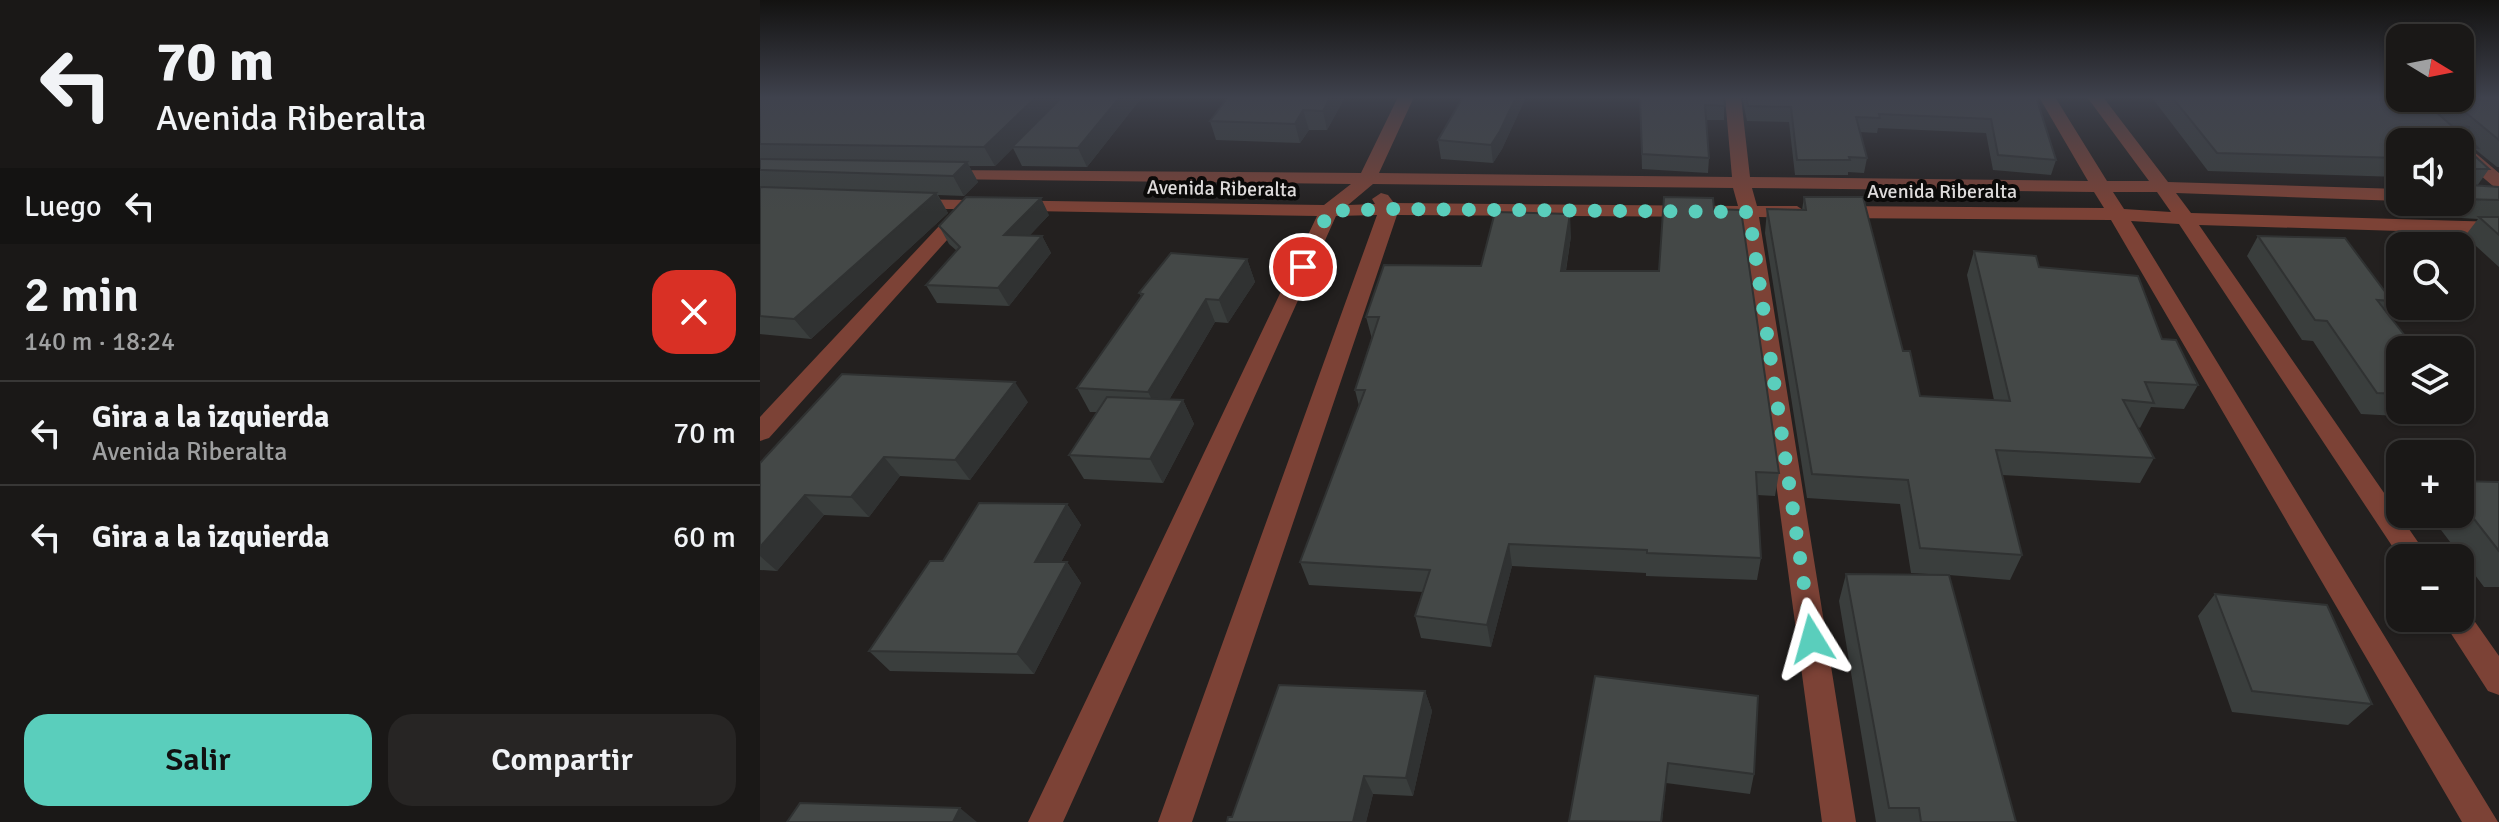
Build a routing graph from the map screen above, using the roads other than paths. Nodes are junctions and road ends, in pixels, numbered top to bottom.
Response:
1 (1388, 135) edge
2 (1737, 135) edge
3 (2070, 135) edge
4 (2124, 135) edge
5 (1023, 153) edge
6 (2474, 161) edge
7 (927, 173) edge
8 (1002, 175) junction
9 (1367, 180) junction
10 (1741, 182) junction
11 (2499, 182) edge
12 (2163, 187) junction
13 (2101, 189) junction
14 (2386, 195) edge
15 (895, 202) edge
16 (970, 205) junction
17 (1389, 209) junction
18 (1329, 211) junction
19 (1749, 212) junction
20 (2117, 214) junction
21 (2183, 219) junction
22 (2499, 228) edge
23 (760, 432) edge
24 (2405, 544) edge
25 (2466, 632) edge
26 (2499, 681) edge
27 (1045, 822) edge
28 (1175, 822) edge
29 (1839, 822) edge
30 (2481, 822) edge

1 - 9 street
2 - 10 street
3 - 13 street
4 - 12 street
5 - 8 street
6 - 11 street
7 - 8 street, Avenida Riberalta
8 - 9 street, Avenida Riberalta
8 - 16 street
9 - 10 street, Avenida Riberalta
9 - 17 street
9 - 18 street
10 - 13 street, Avenida Riberalta
10 - 19 street
12 - 13 street, Avenida Riberalta
12 - 14 street, Avenida Riberalta
12 - 21 street
13 - 20 street
15 - 16 street, Avenida Riberalta
16 - 18 street, Avenida Riberalta
16 - 23 street
17 - 18 street, Avenida Riberalta
17 - 19 street, Avenida Riberalta
17 - 28 street
18 - 27 street
19 - 20 street, Avenida Riberalta
19 - 29 street
20 - 21 street, Avenida Riberalta
20 - 30 street
21 - 22 street, Avenida Riberalta
21 - 24 street
25 - 26 street

